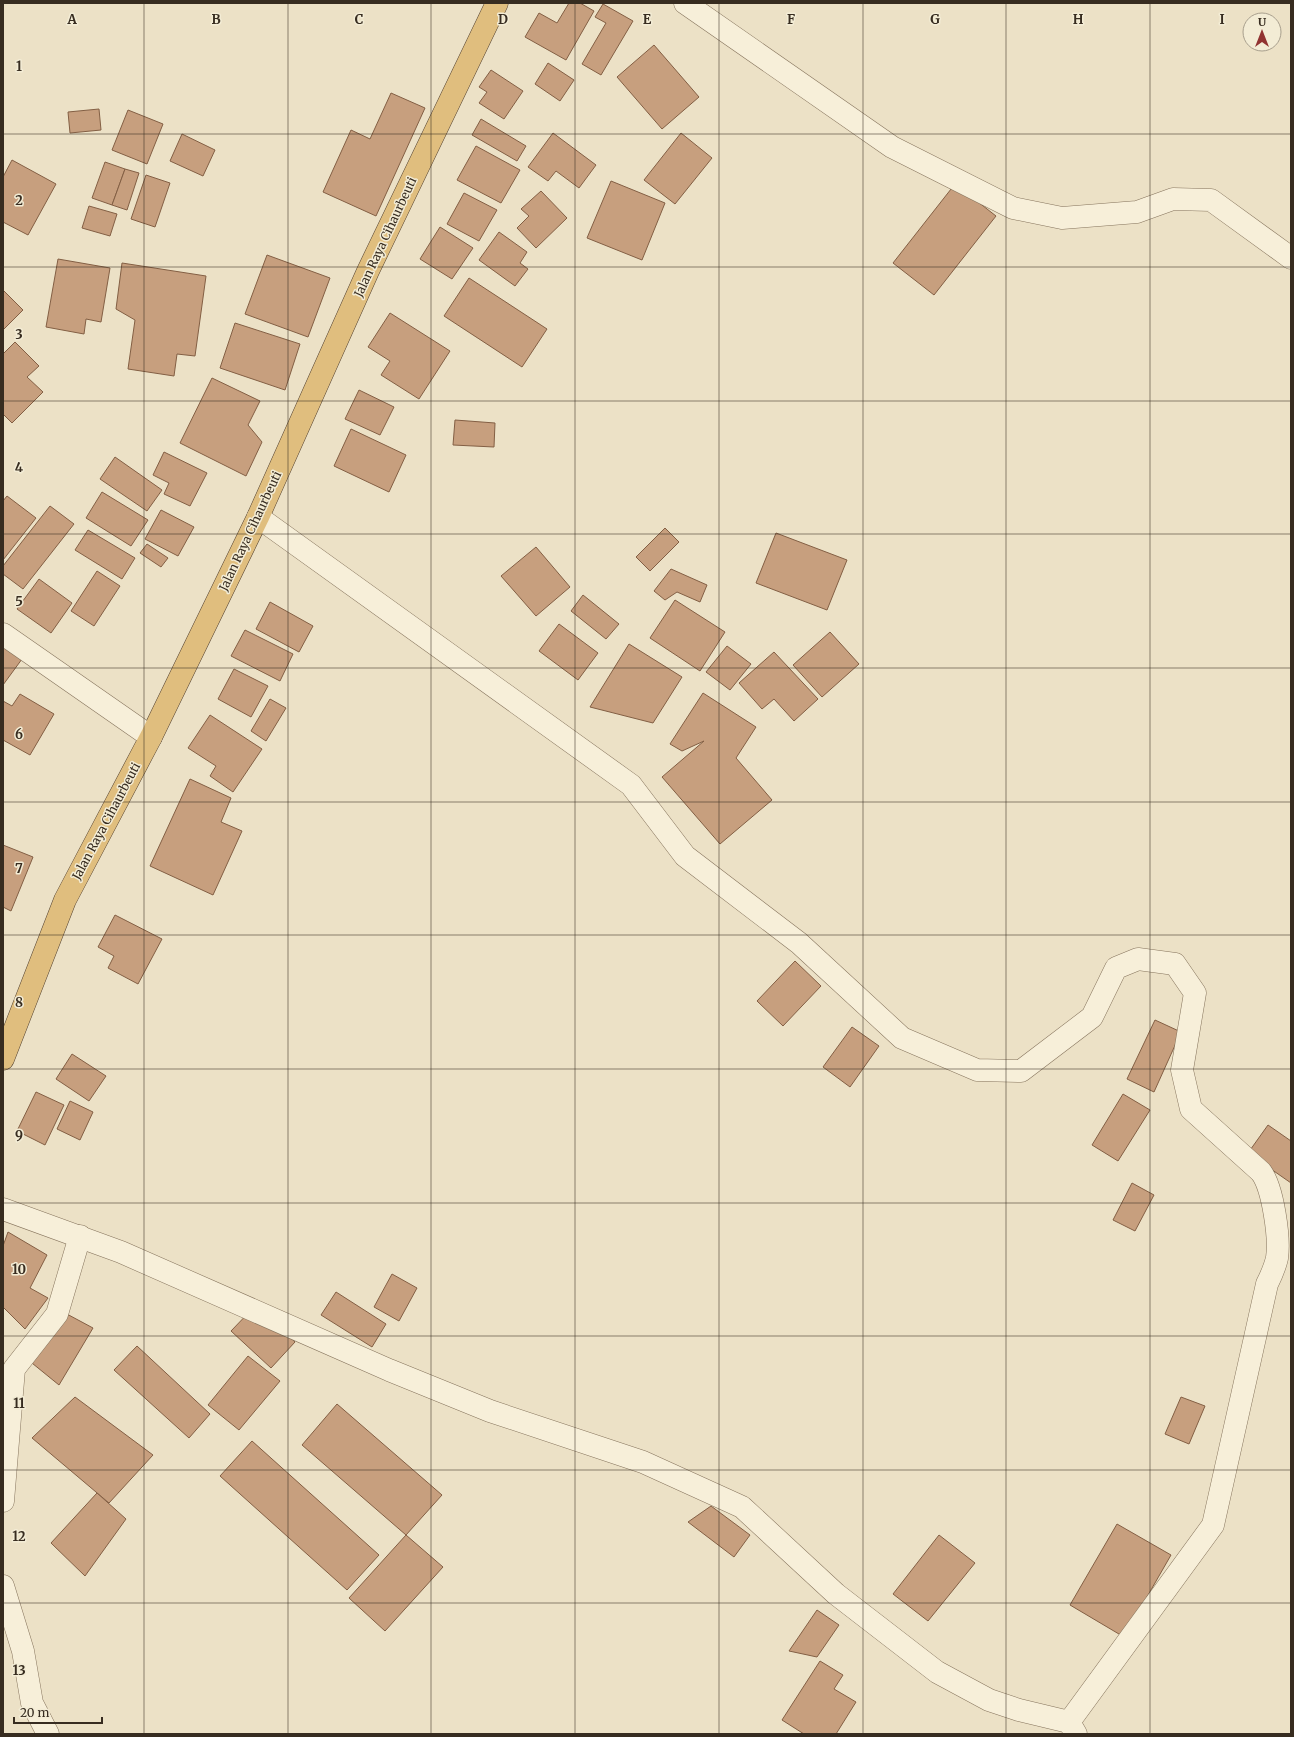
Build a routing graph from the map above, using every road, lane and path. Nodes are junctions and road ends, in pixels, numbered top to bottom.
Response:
1 (497, 3) edge
2 (685, 3) edge
3 (1291, 258) edge
4 (258, 517) junction
5 (3, 634) edge
6 (151, 737) junction
7 (4, 1054) edge
8 (3, 1209) edge
9 (80, 1236) junction
10 (3, 1501) edge
11 (3, 1586) edge
12 (1073, 1728) edge
13 (48, 1734) edge

1 - 4 highway, Jalan Raya Cihaurbeuti
2 - 3 street
4 - 6 highway, Jalan Raya Cihaurbeuti
4 - 12 street
5 - 6 street
6 - 7 highway, Jalan Raya Cihaurbeuti
8 - 9 street
9 - 10 street
9 - 12 street
11 - 13 street

